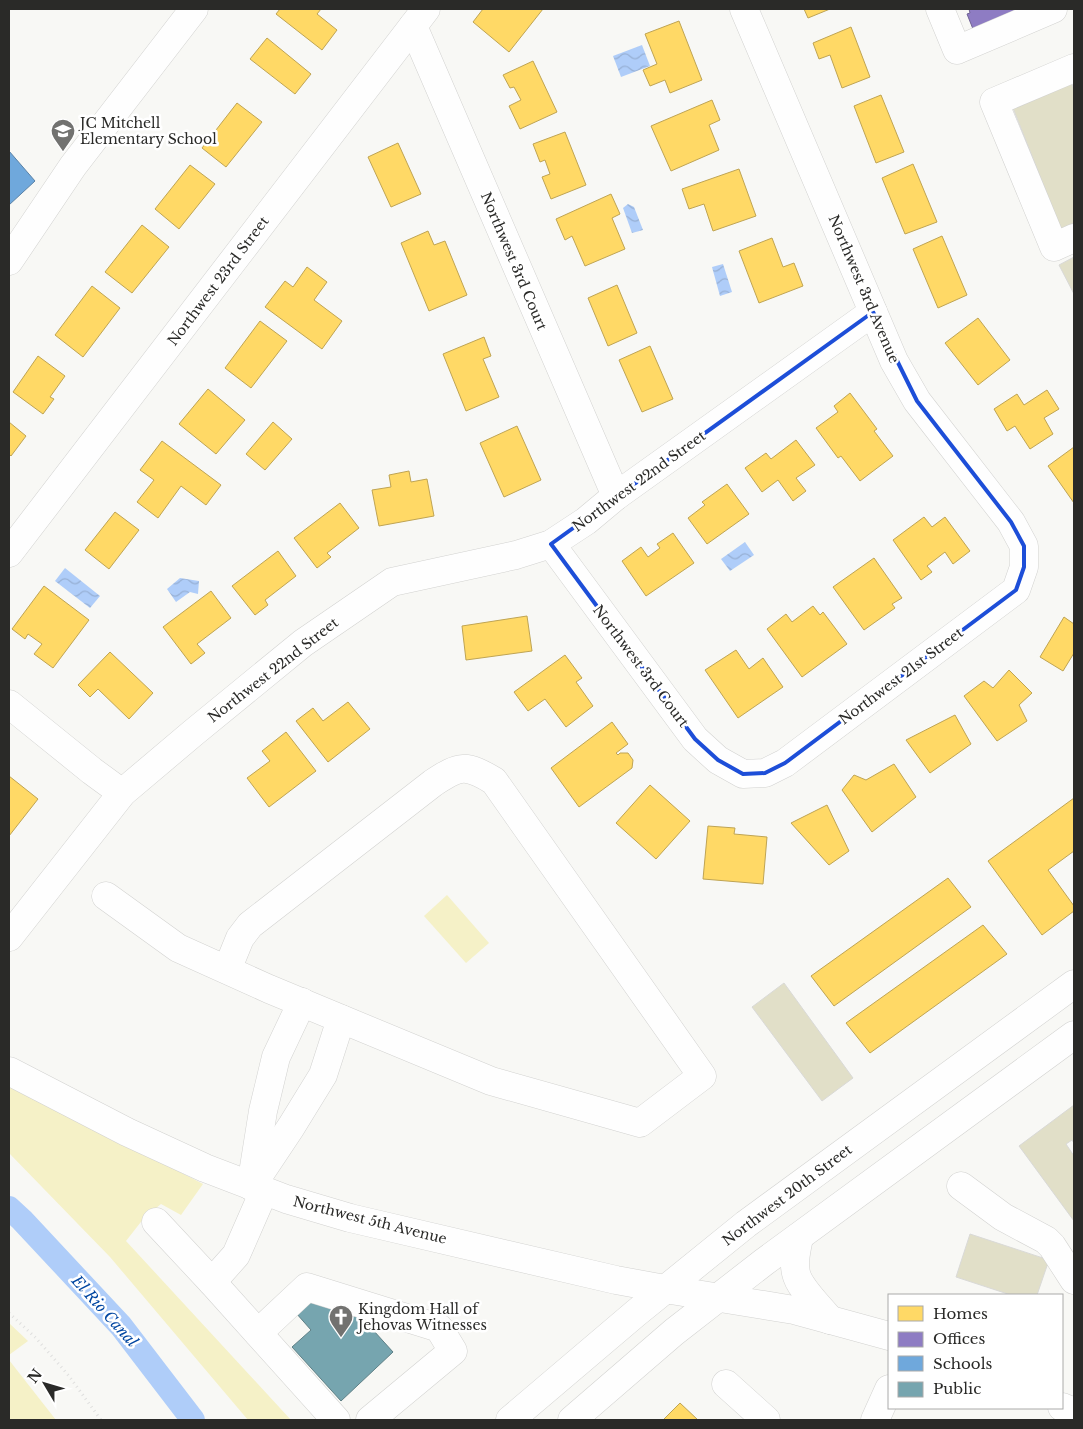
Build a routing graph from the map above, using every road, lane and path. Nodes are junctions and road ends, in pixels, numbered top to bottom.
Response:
1 (194, 9) edge
2 (744, 9) edge
3 (940, 9) edge
4 (1052, 9) edge
5 (420, 17) edge
6 (1074, 68) edge
7 (1074, 238) edge
8 (9, 261) edge
9 (873, 312) junction
10 (616, 496) junction
11 (551, 544) junction
12 (1024, 546) joint
13 (9, 553) edge
14 (9, 704) edge
15 (743, 774) joint
16 (122, 793) junction
17 (106, 896) dead end
18 (9, 937) edge
19 (227, 970) junction
20 (1074, 984) edge
21 (302, 1002) junction
22 (341, 1019) junction
23 (1074, 1035) edge
24 (9, 1071) edge
25 (961, 1186) dead end
26 (258, 1188) junction
27 (156, 1222) dead end
28 (799, 1238) junction
29 (1074, 1280) edge
30 (212, 1282) junction
31 (665, 1289) junction
32 (719, 1297) junction
33 (9, 1313) edge
34 (830, 1320) junction
35 (258, 1333) junction
36 (888, 1336) edge
37 (726, 1384) dead end
38 (888, 1391) edge
39 (101, 1420) edge
40 (336, 1420) edge
41 (370, 1420) edge
42 (510, 1420) edge
43 (572, 1420) edge
44 (766, 1420) edge
45 (875, 1420) edge

1 - 8 street
2 - 9 street, Northwest 3rd Avenue
3 - 4 street
5 - 10 street, Northwest 3rd Court
5 - 13 street, Northwest 23rd Street
6 - 7 street
9 - 10 street, Northwest 22nd Street
9 - 12 street, Northwest 3rd Avenue
10 - 11 street, Northwest 22nd Street
11 - 15 street, Northwest 3rd Court
11 - 16 street, Northwest 22nd Street
12 - 15 street, Northwest 21st Street
14 - 16 street
16 - 18 street, Northwest 22nd Street
17 - 19 street
19 - 21 street
19 - 22 street
20 - 31 street, Northwest 20th Street
21 - 22 street
21 - 26 street
22 - 26 street
23 - 28 street
24 - 26 street, Northwest 5th Avenue
25 - 29 street
26 - 30 street
26 - 31 street, Northwest 5th Avenue
27 - 30 street
28 - 32 street
28 - 34 street
30 - 35 street
31 - 32 street, Northwest 5th Avenue
31 - 42 street, Northwest 20th Street
32 - 34 street, Northwest 5th Avenue
32 - 43 street
33 - 39 path
34 - 36 street, Northwest 5th Avenue
35 - 40 street
35 - 41 street
37 - 44 street
38 - 45 street

